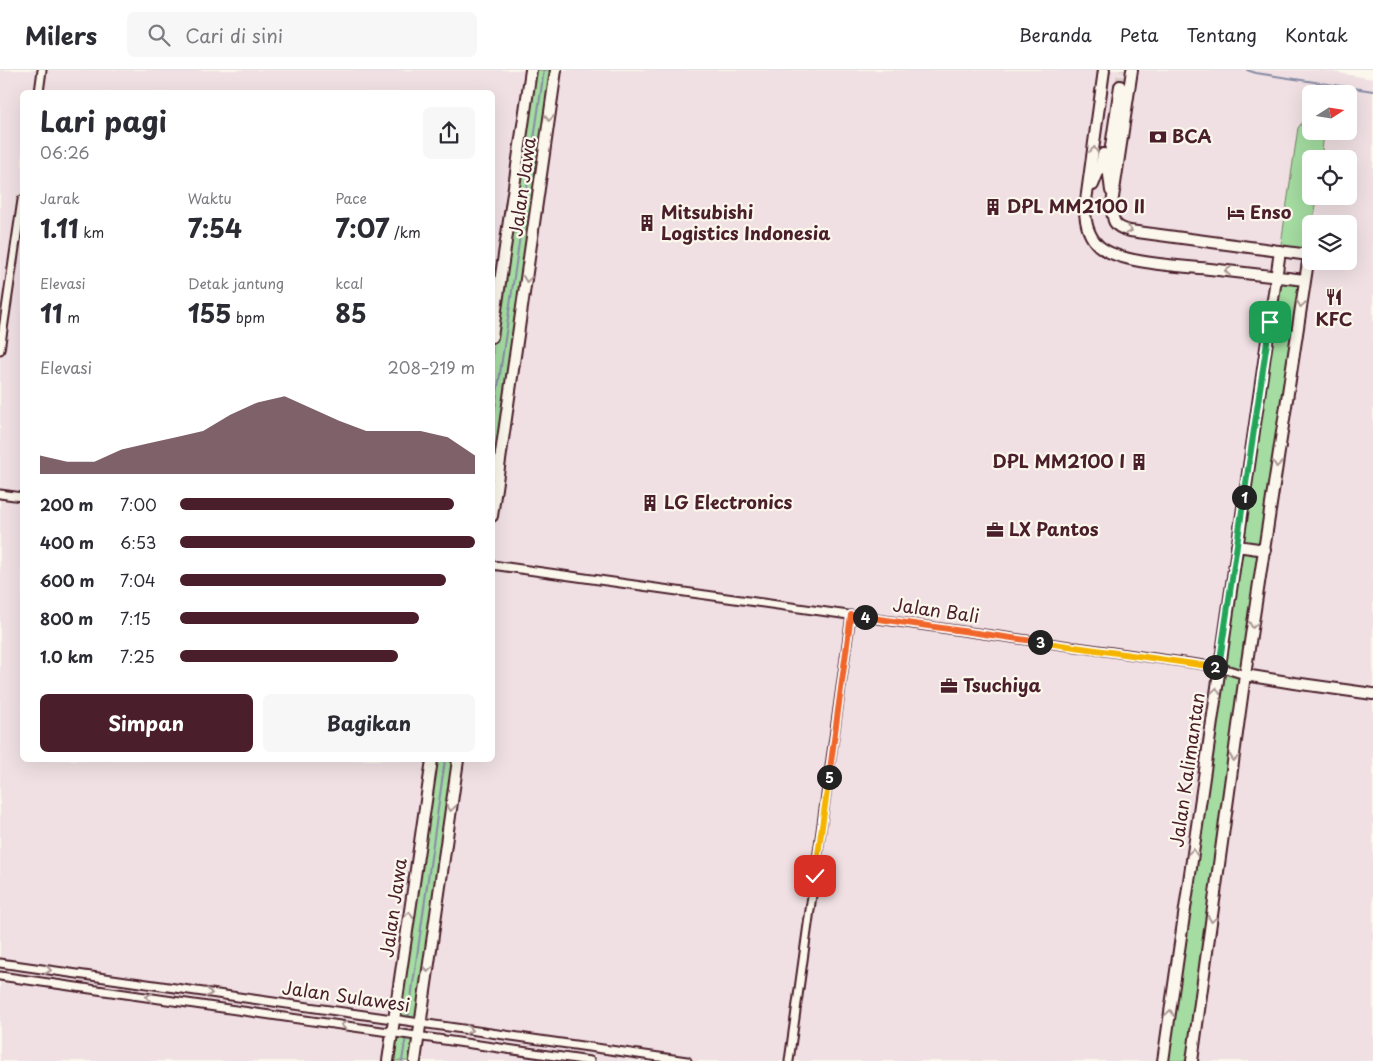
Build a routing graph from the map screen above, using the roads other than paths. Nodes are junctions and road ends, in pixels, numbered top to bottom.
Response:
1 (42, 70) edge
2 (531, 70) edge
3 (556, 70) edge
4 (1104, 71) edge
5 (1131, 72) edge
6 (38, 90) edge
7 (1087, 200) junction
8 (1112, 204) junction
9 (20, 214) edge
10 (1280, 251) junction
11 (1276, 277) junction
12 (1305, 280) junction
13 (495, 316) edge
14 (0, 350) edge
15 (0, 494) edge
16 (495, 495) edge
17 (20, 498) edge
18 (1237, 546) junction
19 (1265, 550) junction
20 (495, 565) edge
21 (851, 615) junction
22 (1219, 667) junction
23 (1245, 675) junction
24 (1373, 694) edge
25 (432, 762) edge
26 (458, 762) edge
27 (0, 963) edge
28 (0, 976) edge
29 (397, 1020) junction
30 (418, 1022) junction
31 (395, 1032) junction
32 (416, 1036) junction
33 (388, 1061) edge
34 (415, 1061) edge
35 (590, 1061) edge
36 (687, 1061) edge
37 (789, 1061) edge
38 (1163, 1061) edge
39 (1192, 1061) edge

1 - 6 street
2 - 13 street, Jalan Jawa
3 -> 16 street, Jalan Jawa
7 -> 4 street
5 - 8 street
7 - 8 street
11 -> 7 street
8 -> 10 street
9 - 14 street
10 - 11 street, Jalan Kalimantan
10 - 12 street
11 - 12 street
11 - 18 street, Jalan Kalimantan
12 -> 19 street
15 - 17 street
18 - 19 street
18 - 22 street, Jalan Kalimantan
19 -> 23 street
20 - 21 street, Jalan Bali
21 - 22 street, Jalan Bali
21 - 37 street
22 - 23 street, Jalan Bali
38 -> 22 street, Jalan Kalimantan
23 - 24 street, Jalan Bali
23 -> 39 street
29 -> 25 street, Jalan Jawa
26 -> 30 street
27 -> 29 street, Jalan Sulawesi
31 -> 28 street, Jalan Sulawesi
29 - 30 street, Jalan Sulawesi
29 - 31 street, Jalan Jawa
30 - 32 street
30 -> 36 street, Jalan Sulawesi
31 - 32 street, Jalan Sulawesi
31 - 33 street, Jalan Jawa
32 - 34 street
32 - 35 street, Jalan Sulawesi

